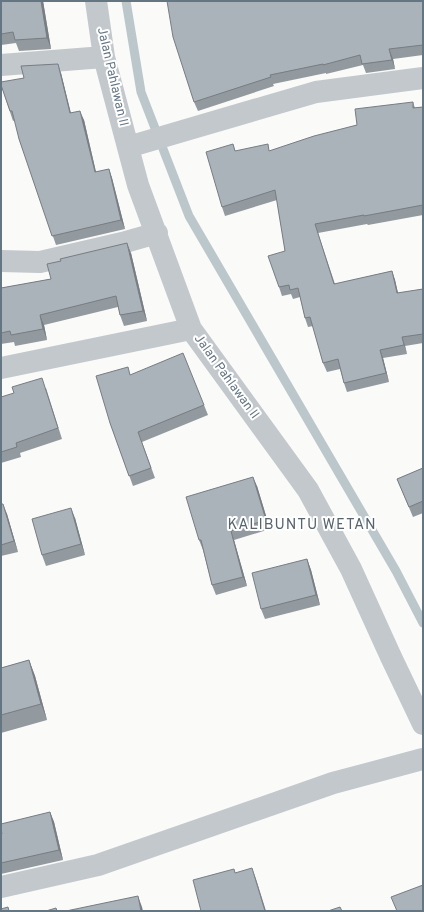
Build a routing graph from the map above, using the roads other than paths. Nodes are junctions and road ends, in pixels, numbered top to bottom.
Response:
1 (96, 1) edge
2 (104, 56) junction
3 (1, 65) edge
4 (423, 78) edge
5 (137, 144) junction
6 (156, 233) junction
7 (1, 261) edge
8 (191, 329) junction
9 (1, 368) edge
10 (423, 724) edge
11 (423, 759) edge
12 (1, 887) edge

1 - 2 street, Jalan Pahlawan II
2 - 3 street
2 - 5 street, Jalan Pahlawan II
4 - 5 street
5 - 6 street, Jalan Pahlawan II
6 - 7 street
6 - 8 street, Jalan Pahlawan II
8 - 9 street
8 - 10 street, Jalan Pahlawan II
11 - 12 street

